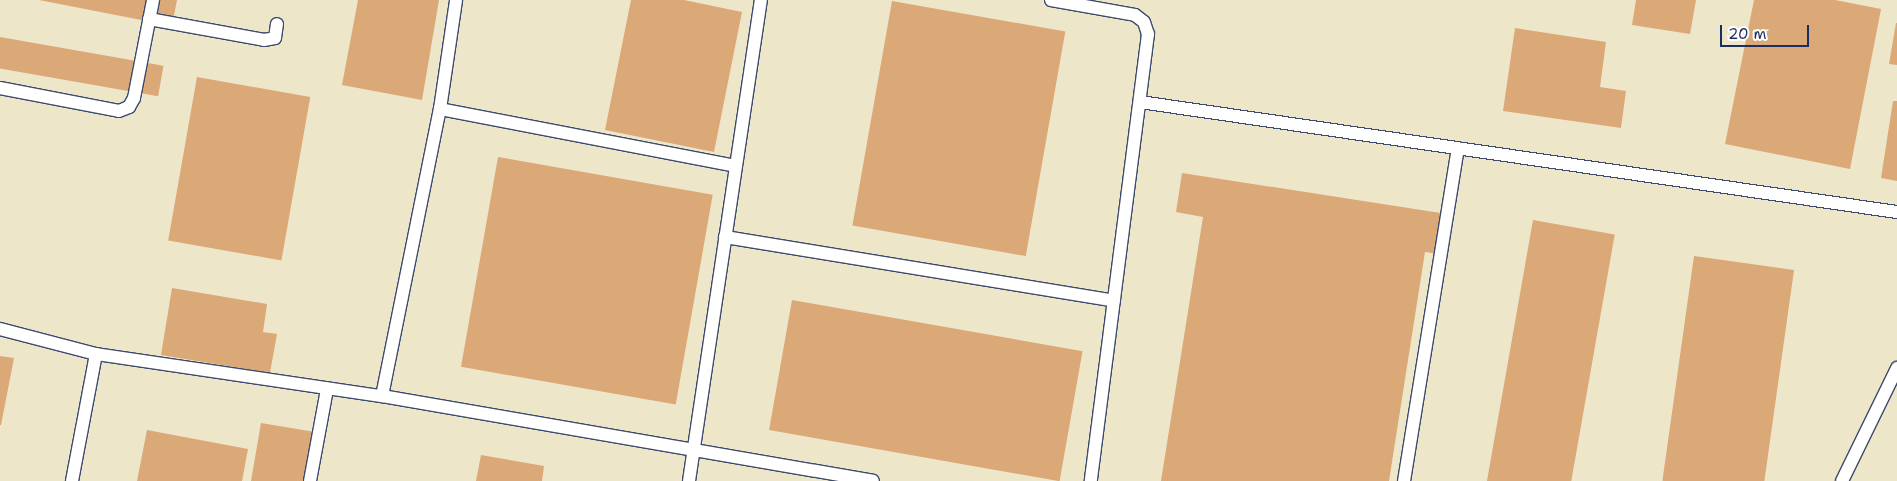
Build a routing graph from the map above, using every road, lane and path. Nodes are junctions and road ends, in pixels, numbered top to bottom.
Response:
1 (152, 0) edge
2 (456, 0) edge
3 (761, 0) edge
4 (1051, 0) edge
5 (149, 20) junction
6 (277, 24) dead end
7 (0, 88) edge
8 (1140, 102) junction
9 (440, 108) junction
10 (1458, 148) junction
11 (735, 166) junction
12 (1897, 212) edge
13 (725, 236) junction
14 (1114, 300) junction
15 (0, 329) edge
16 (96, 354) junction
17 (1897, 368) edge
18 (327, 389) junction
19 (382, 396) junction
20 (693, 450) junction
21 (72, 481) edge
22 (310, 481) edge
23 (689, 481) edge
24 (873, 481) edge
25 (1091, 481) edge
26 (1404, 481) edge
27 (1842, 481) edge

1 - 5 lane
2 - 9 lane
3 - 11 lane
4 - 8 lane
5 - 6 lane
5 - 7 lane
8 - 10 lane
8 - 14 lane
9 - 11 lane
9 - 19 lane
10 - 12 lane
10 - 26 lane
11 - 13 lane
13 - 14 lane
13 - 20 lane
14 - 25 lane
15 - 16 lane
16 - 18 lane
16 - 21 lane
17 - 27 lane
18 - 19 lane
18 - 22 lane
19 - 20 lane
20 - 23 lane
20 - 24 lane

